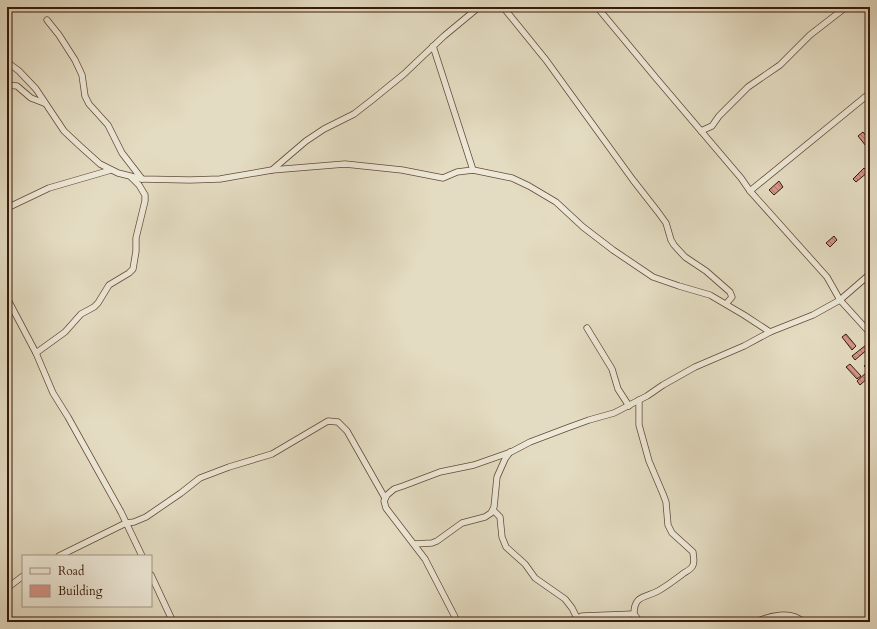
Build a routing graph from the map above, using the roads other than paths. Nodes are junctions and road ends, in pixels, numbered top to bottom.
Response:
1 (479, 7) edge
2 (503, 7) edge
3 (597, 7) edge
4 (846, 7) edge
5 (47, 20) dead end
6 (433, 46) junction
7 (7, 62) edge
8 (7, 85) edge
9 (870, 93) edge
10 (44, 103) junction
11 (701, 131) junction
12 (111, 170) junction
13 (272, 170) junction
14 (473, 170) junction
15 (131, 177) junction
16 (142, 179) junction
17 (750, 191) junction
18 (7, 208) edge
19 (870, 274) edge
20 (7, 298) edge
21 (840, 300) junction
22 (726, 304) junction
23 (587, 328) dead end
24 (770, 332) junction
25 (870, 333) edge
26 (36, 353) junction
27 (638, 400) junction
28 (629, 406) junction
29 (511, 452) junction
30 (385, 498) junction
31 (493, 510) junction
32 (126, 523) junction
33 (414, 544) junction
34 (61, 555) edge
35 (142, 555) edge
36 (22, 577) edge
37 (152, 577) edge
38 (7, 588) edge
39 (634, 614) junction
40 (578, 620) edge
41 (173, 622) edge
42 (455, 622) edge
43 (640, 622) edge
44 (756, 622) edge
45 (803, 622) edge

1 - 6 street
2 - 22 street
3 - 11 street
4 - 11 street
5 - 16 street
6 - 13 street
6 - 14 street
7 - 10 street
8 - 10 street
9 - 17 street
10 - 12 street
11 - 17 street
12 - 15 street
12 - 18 street
13 - 14 street
13 - 16 street
14 - 22 street
15 - 16 street
15 - 26 street
17 - 21 street
19 - 21 street
20 - 26 street
21 - 24 street
21 - 25 street
22 - 24 street
23 - 28 street
24 - 27 street
26 - 32 street
27 - 28 street
27 - 39 street
28 - 29 street
29 - 30 street
29 - 31 street
30 - 32 street
30 - 33 street
31 - 33 street
31 - 40 street
32 - 34 street
32 - 35 street
33 - 42 street
36 - 38 street
37 - 41 street
39 - 40 street
39 - 43 street
44 - 45 street

